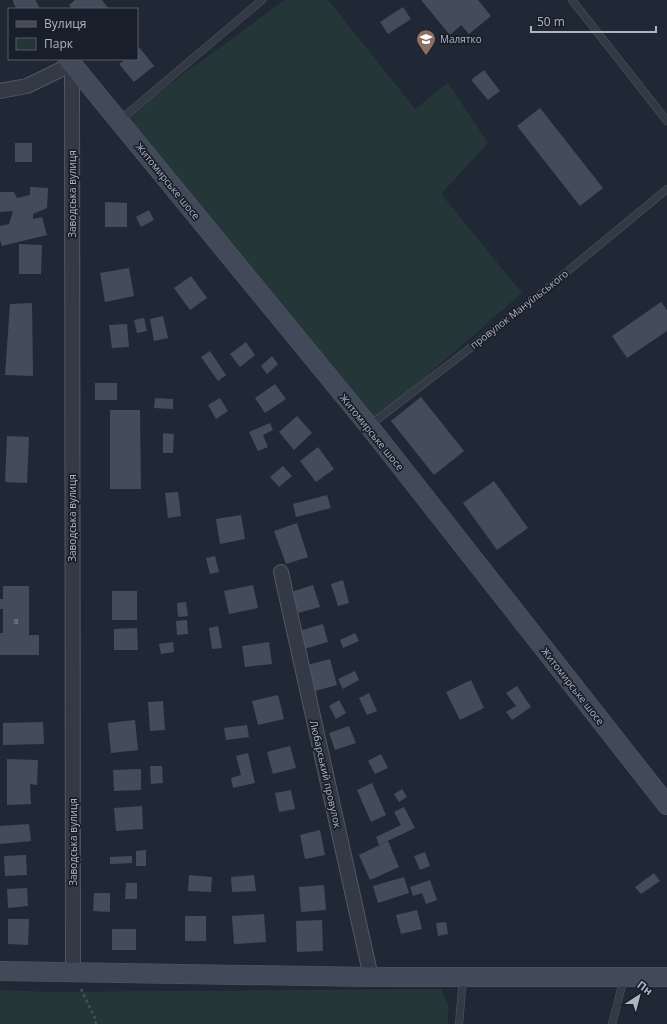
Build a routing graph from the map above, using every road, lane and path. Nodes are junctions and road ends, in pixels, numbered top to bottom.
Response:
1 (22, 0) edge
2 (262, 0) edge
3 (572, 0) edge
4 (29, 8) edge
5 (70, 61) edge
6 (0, 91) edge
7 (119, 121) junction
8 (667, 121) edge
9 (667, 189) edge
10 (368, 426) junction
11 (280, 572) dead end
12 (667, 805) edge
13 (0, 972) edge
14 (73, 972) junction
15 (371, 977) junction
16 (624, 977) junction
17 (667, 977) edge
18 (463, 978) junction
19 (96, 1024) edge
20 (459, 1024) edge
21 (612, 1024) edge

1 - 4 main road
2 - 7 lane
3 - 8 lane
5 - 6 street
5 - 7 main road, Житомирське шосе
5 - 14 street, Заводська вулиця
7 - 10 main road, Житомирське шосе
9 - 10 lane, провулок Мануїльського
10 - 12 main road, Житомирське шосе
11 - 15 street, Любарський провулок
13 - 14 main road
14 - 15 main road
14 - 19 path
15 - 18 main road
16 - 17 main road
16 - 18 main road
16 - 21 lane
18 - 20 lane

